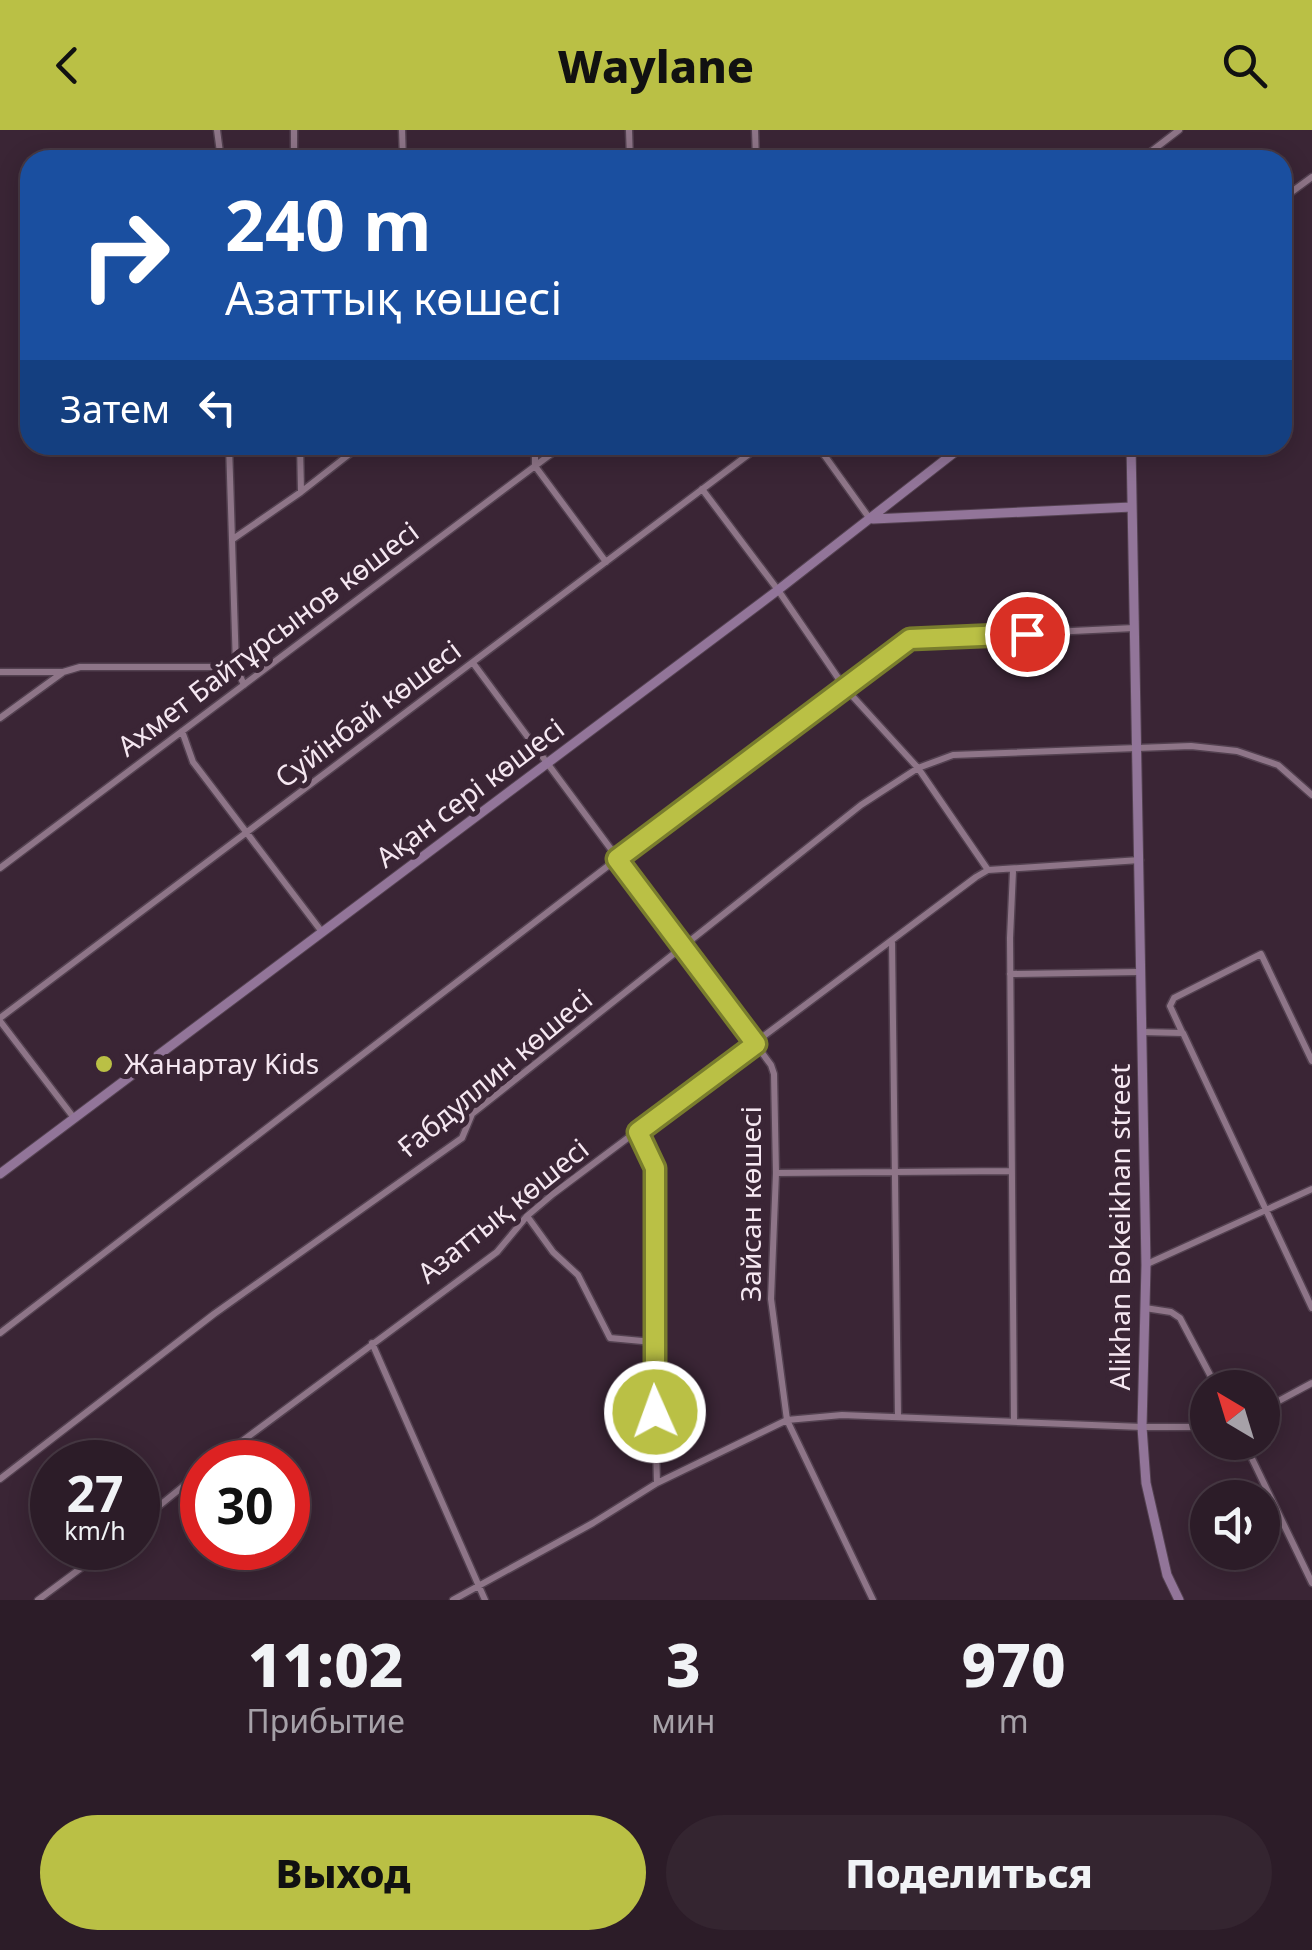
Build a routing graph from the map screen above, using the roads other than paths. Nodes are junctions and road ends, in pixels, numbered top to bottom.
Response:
1 (1179, 130) edge
2 (1153, 150) edge
3 (229, 455) edge
4 (300, 455) edge
5 (348, 455) edge
6 (535, 455) edge
7 (550, 455) edge
8 (748, 455) edge
9 (824, 455) edge
10 (951, 455) edge
11 (1130, 455) edge
12 (535, 466) junction
13 (702, 489) junction
14 (301, 492) junction
15 (1132, 506) junction
16 (870, 520) junction
17 (232, 540) junction
18 (606, 562) junction
19 (778, 590) junction
20 (1134, 628) junction
21 (474, 664) junction
22 (236, 667) junction
23 (0, 672) edge
24 (62, 672) junction
25 (244, 685) junction
26 (845, 688) junction
27 (0, 718) edge
28 (182, 731) junction
29 (1136, 748) junction
30 (548, 763) junction
31 (918, 768) junction
32 (1312, 795) edge
33 (246, 832) junction
34 (617, 859) junction
35 (1140, 860) junction
36 (0, 868) edge
37 (988, 870) junction
38 (1012, 871) junction
39 (322, 932) junction
40 (892, 942) junction
41 (684, 947) junction
42 (1138, 972) junction
43 (1010, 974) junction
44 (0, 1019) edge
45 (1142, 1032) junction
46 (1183, 1033) junction
47 (756, 1044) junction
48 (1312, 1061) edge
49 (74, 1118) junction
50 (638, 1132) junction
51 (1011, 1171) junction
52 (894, 1172) junction
53 (776, 1173) junction
54 (0, 1174) edge
55 (1312, 1189) edge
56 (1264, 1211) junction
57 (528, 1216) junction
58 (1146, 1265) junction
59 (1145, 1308) junction
60 (1312, 1308) edge
61 (0, 1333) edge
62 (653, 1342) junction
63 (372, 1343) junction
64 (1207, 1370) edge
65 (1312, 1383) edge
66 (1280, 1400) edge
67 (898, 1416) junction
68 (787, 1420) junction
69 (1014, 1421) junction
70 (1190, 1427) edge
71 (1142, 1428) junction
72 (243, 1440) edge
73 (1253, 1460) edge
74 (0, 1478) edge
75 (657, 1483) junction
76 (180, 1490) edge
77 (160, 1505) edge
78 (78, 1570) edge
79 (1312, 1583) edge
80 (477, 1587) junction
81 (38, 1600) edge
82 (453, 1600) edge
83 (485, 1600) edge
84 (873, 1600) edge
85 (1179, 1600) edge

1 - 2 street
3 - 17 street
4 - 14 street
5 - 14 street
6 - 12 street
7 - 12 street, Ахмет Байтұрсынов көшесі
8 - 13 street, Суйінбай көшесі
9 - 16 street
10 - 16 street, Ақан сері көшесі
11 - 15 street, Alikhan Bokeikhan street
12 - 18 street
12 - 25 street, Ахмет Байтұрсынов көшесі
13 - 18 street, Суйінбай көшесі
13 - 19 street
14 - 17 street
15 - 16 street
15 - 20 street, Alikhan Bokeikhan street
16 - 19 street, Ақан сері көшесі
17 - 22 street
18 - 21 street, Суйінбай көшесі
19 - 26 street
19 - 30 street, Ақан сері көшесі
20 - 26 street
20 - 29 street, Alikhan Bokeikhan street
21 - 30 street, Зайсан көшесі
21 - 33 street, Суйінбай көшесі
22 - 24 street
22 - 25 street
23 - 24 street
24 - 27 street
25 - 28 street, Ахмет Байтұрсынов көшесі
26 - 31 street
26 - 34 street
28 - 33 street
28 - 36 street, Ахмет Байтұрсынов көшесі
29 - 31 street, Ғабдуллин көшесі
29 - 32 street, Ғабдуллин көшесі
29 - 35 street, Alikhan Bokeikhan street
30 - 34 street, Зайсан көшесі
30 - 39 street, Ақан сері көшесі
31 - 37 street
31 - 41 street, Ғабдуллин көшесі
33 - 39 street
33 - 44 street, Суйінбай көшесі
34 - 41 street, Зайсан көшесі
34 - 61 street
35 - 38 street
35 - 42 street, Alikhan Bokeikhan street
37 - 38 street
37 - 40 street, Азаттық көшесі
38 - 43 street
39 - 49 street, Ақан сері көшесі
40 - 47 street, Азаттық көшесі
40 - 52 street
41 - 47 street, Зайсан көшесі
41 - 74 street, Ғабдуллин көшесі
42 - 43 street
42 - 45 street, Alikhan Bokeikhan street
43 - 51 street
44 - 49 street
45 - 46 street
45 - 58 street, Alikhan Bokeikhan street
46 - 48 street
46 - 56 street
47 - 50 street, Азаттық көшесі
47 - 53 street, Зайсан көшесі
49 - 54 street, Ақан сері көшесі
50 - 57 street, Азаттық көшесі
50 - 62 street
51 - 52 street
51 - 69 street
52 - 53 street
52 - 67 street
53 - 68 street, Зайсан көшесі
55 - 56 street
56 - 58 street
56 - 60 street
57 - 62 street
57 - 63 street, Азаттық көшесі
58 - 59 street, Alikhan Bokeikhan street
59 - 64 street
59 - 71 street, Alikhan Bokeikhan street
62 - 75 street
63 - 72 street, Азаттық көшесі
63 - 80 street
65 - 66 street
67 - 68 street, Alikhan Bokeikhan street
67 - 69 street, Alikhan Bokeikhan street
68 - 75 street
68 - 84 street, Зайсан көшесі
69 - 71 street, Alikhan Bokeikhan street
70 - 71 street
71 - 85 street
73 - 79 street
75 - 80 street
76 - 77 street
78 - 81 street
80 - 82 street
80 - 83 street

